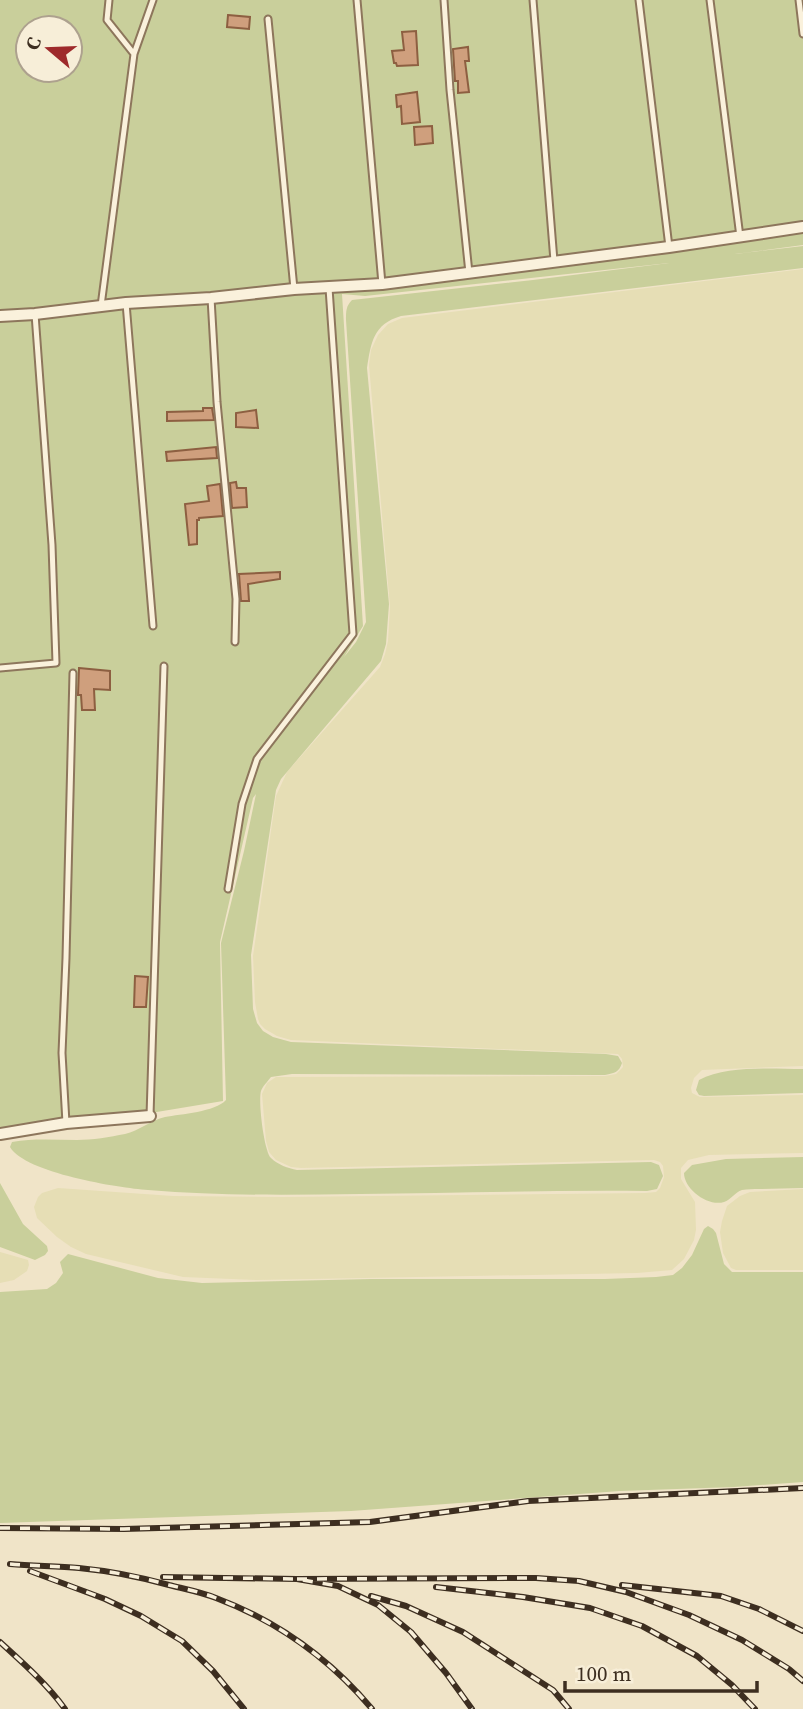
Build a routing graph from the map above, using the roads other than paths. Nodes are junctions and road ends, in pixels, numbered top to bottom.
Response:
1 (109, 0) edge
2 (153, 0) edge
3 (357, 0) edge
4 (444, 0) edge
5 (533, 0) edge
6 (639, 0) edge
7 (710, 0) edge
8 (799, 0) edge
9 (268, 19) dead end
10 (803, 34) edge
11 (134, 54) junction
12 (803, 227) edge
13 (740, 237) junction
14 (669, 247) junction
15 (554, 261) junction
16 (469, 273) junction
17 (382, 284) junction
18 (329, 288) junction
19 (294, 289) junction
20 (211, 298) junction
21 (126, 303) junction
22 (101, 306) junction
23 (35, 314) junction
24 (0, 316) edge
25 (153, 626) dead end
26 (235, 642) dead end
27 (164, 666) dead end
28 (0, 668) edge
29 (73, 673) dead end
30 (228, 889) dead end
31 (149, 1116) joint
32 (66, 1123) junction
33 (0, 1133) edge

1 - 11 lane
2 - 11 lane
3 - 17 lane
4 - 16 lane
5 - 15 lane
6 - 14 lane
7 - 13 lane
8 - 10 lane
9 - 19 lane
11 - 22 lane
12 - 13 street
13 - 14 street
14 - 15 street
15 - 16 street
16 - 17 street
17 - 18 street
18 - 19 street
18 - 30 lane
19 - 20 street
20 - 21 street
20 - 26 lane
21 - 22 street
21 - 25 lane
22 - 23 street
23 - 24 street
23 - 28 lane
27 - 31 lane
29 - 32 lane
31 - 32 street
32 - 33 street

